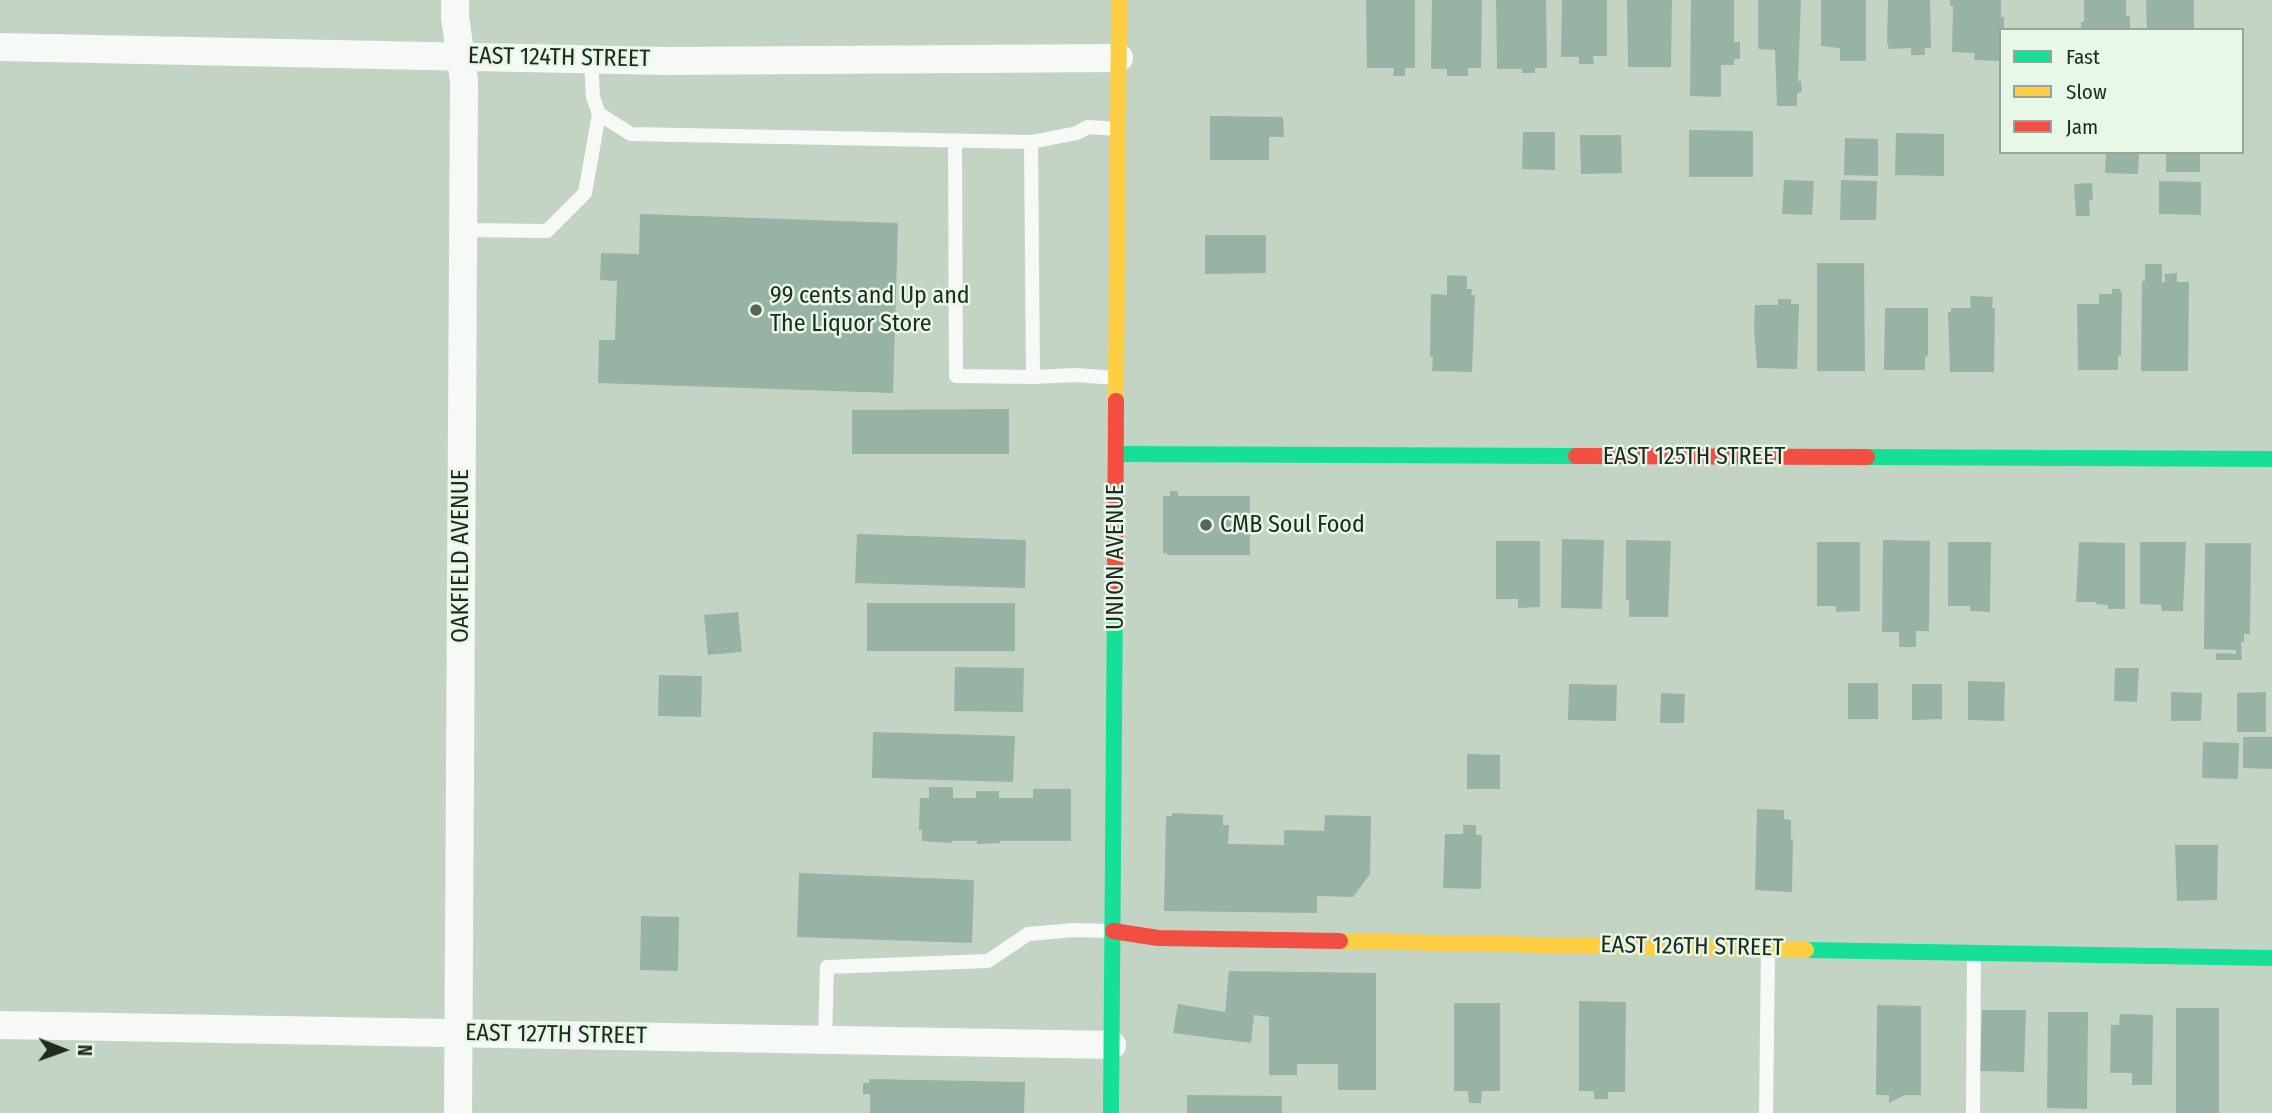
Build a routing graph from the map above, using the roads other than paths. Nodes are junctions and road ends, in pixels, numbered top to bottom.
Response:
1 (455, 0) edge
2 (1119, 0) edge
3 (0, 47) edge
4 (460, 55) junction
5 (1119, 58) junction
6 (591, 59) junction
7 (598, 114) junction
8 (1118, 129) junction
9 (955, 142) junction
10 (1031, 142) junction
11 (464, 230) junction
12 (1033, 377) junction
13 (1117, 378) junction
14 (1116, 454) junction
15 (2272, 459) edge
16 (1113, 931) junction
17 (1768, 949) junction
18 (1974, 952) junction
19 (2272, 957) edge
20 (0, 1025) edge
21 (459, 1033) junction
22 (825, 1040) junction
23 (1112, 1045) junction
24 (458, 1113) edge
25 (1111, 1113) edge
26 (1766, 1113) edge
27 (1973, 1113) edge

1 - 4 street, OAKFIELD AVENUE
2 - 5 street, UNION AVENUE
3 - 4 street, EAST 124TH STREET
4 - 6 street, EAST 124TH STREET
4 - 11 street, OAKFIELD AVENUE
5 - 6 street, EAST 124TH STREET
5 - 8 street, UNION AVENUE
6 - 7 lane
7 - 9 lane
7 - 11 lane
8 - 10 lane
8 - 13 street, UNION AVENUE
9 - 10 lane
9 - 12 lane
10 - 12 lane
11 - 21 street, OAKFIELD AVENUE
12 - 13 lane
13 - 14 street, UNION AVENUE
14 - 15 street, EAST 125TH STREET
14 - 16 street, UNION AVENUE
16 - 17 street, EAST 126TH STREET
16 - 22 lane
16 - 23 street, UNION AVENUE
17 - 18 street, EAST 126TH STREET
17 - 26 lane
18 - 19 street, EAST 126TH STREET
18 - 27 lane
20 - 21 street, EAST 127TH STREET
21 - 22 street, EAST 127TH STREET
21 - 24 street, OAKFIELD AVENUE
22 - 23 street, EAST 127TH STREET
23 - 25 street, UNION AVENUE

